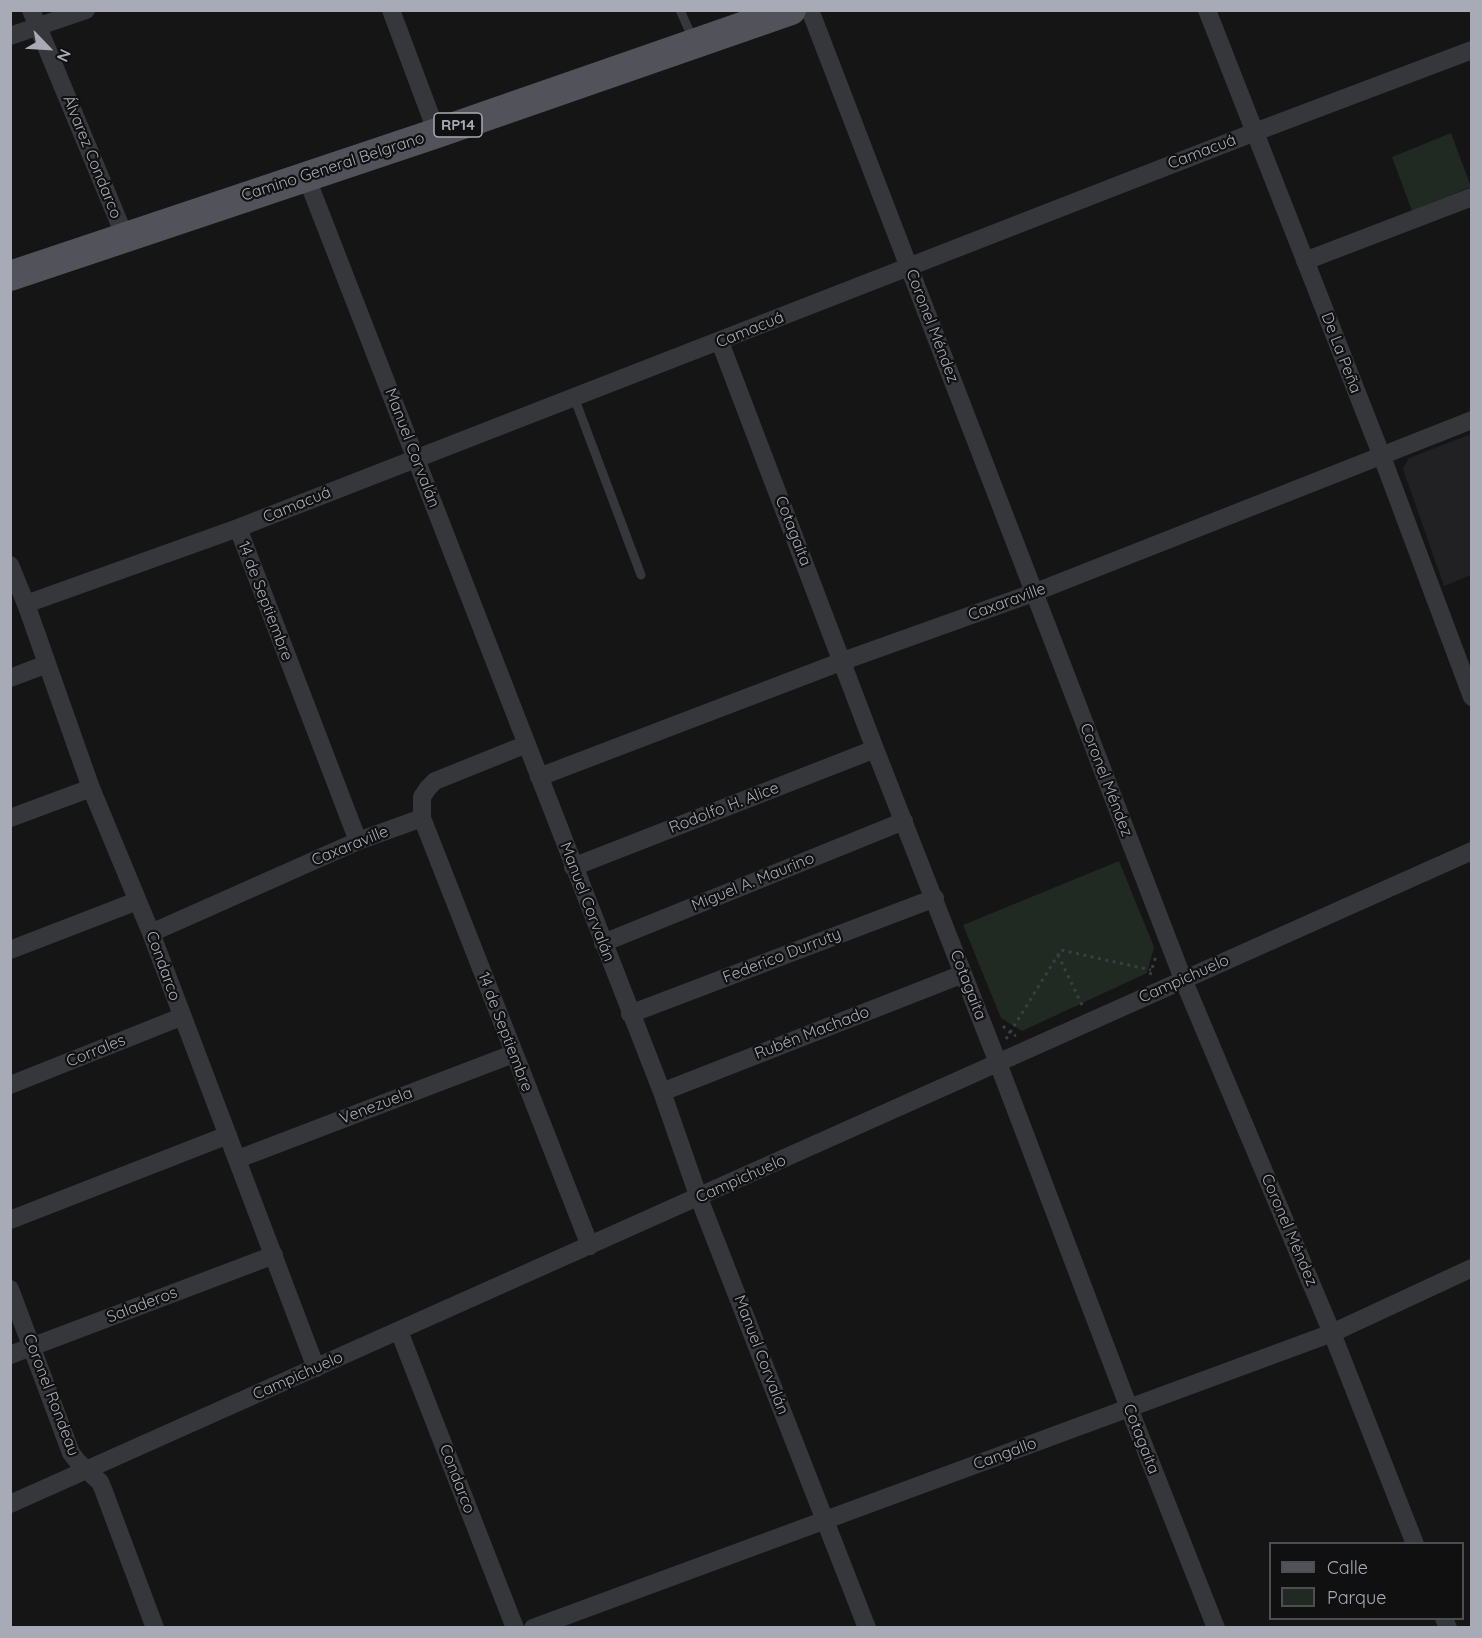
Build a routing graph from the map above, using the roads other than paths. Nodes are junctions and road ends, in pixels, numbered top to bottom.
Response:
1 (86, 10) edge
2 (391, 10) edge
3 (680, 10) edge
4 (791, 10) edge
5 (810, 10) edge
6 (1207, 10) edge
7 (35, 19) edge
8 (10, 36) edge
9 (695, 44) junction
10 (1472, 50) edge
11 (1255, 132) junction
12 (437, 133) junction
13 (306, 176) junction
14 (1472, 197) edge
15 (125, 237) junction
16 (1305, 261) junction
17 (909, 266) junction
18 (10, 276) edge
19 (720, 342) junction
20 (574, 397) junction
21 (1472, 420) edge
22 (1381, 454) junction
23 (416, 458) junction
24 (238, 528) junction
25 (10, 565) edge
26 (641, 575) dead end
27 (1033, 593) junction
28 (26, 603) junction
29 (843, 661) junction
30 (46, 664) junction
31 (10, 678) edge
32 (1472, 697) edge
33 (527, 744) junction
34 (875, 749) junction
35 (539, 777) junction
36 (91, 788) junction
37 (10, 818) edge
38 (422, 818) junction
39 (904, 820) junction
40 (358, 841) junction
41 (1472, 850) edge
42 (573, 867) junction
43 (934, 898) junction
44 (137, 901) junction
45 (151, 933) junction
46 (603, 943) junction
47 (10, 950) edge
48 (963, 974) junction
49 (1183, 979) junction
50 (630, 1014) junction
51 (181, 1017) junction
52 (513, 1054) junction
53 (998, 1063) junction
54 (10, 1085) edge
55 (662, 1092) junction
56 (228, 1135) junction
57 (238, 1159) junction
58 (699, 1198) junction
59 (10, 1220) edge
60 (590, 1246) junction
61 (274, 1255) junction
62 (1472, 1268) edge
63 (10, 1288) edge
64 (399, 1331) junction
65 (1332, 1333) junction
66 (32, 1346) junction
67 (10, 1355) edge
68 (316, 1368) junction
69 (1129, 1408) junction
70 (88, 1470) junction
71 (10, 1504) edge
72 (825, 1519) junction
73 (1414, 1542) edge
74 (155, 1628) edge
75 (515, 1628) edge
76 (533, 1628) edge
77 (867, 1628) edge
78 (1216, 1628) edge

1 - 7 street
2 - 12 street
3 - 9 lane
4 - 9 main road, Camino General Belgrano / RP14
5 - 17 street, Coronel Méndez
6 - 11 street, De La Peña
7 - 8 street
7 - 15 street, Álvarez Condarco
9 - 12 main road, Camino General Belgrano / RP14
10 - 11 street, Camacuá
11 - 16 street, De La Peña
11 - 17 street, Camacuá
12 - 13 main road, Camino General Belgrano / RP14
13 - 15 main road, Camino General Belgrano / RP14
13 - 23 street, Manuel Corvalán
14 - 16 street
15 - 18 main road, Camino General Belgrano / RP14
16 - 22 street, De La Peña
17 - 19 street, Camacuá
17 - 27 street, Coronel Méndez
19 - 20 street, Camacuá
19 - 29 street, Cotagaita
20 - 23 street, Camacuá
20 - 26 lane
21 - 22 street, Caxaraville
22 - 27 street, Caxaraville
22 - 32 street, De La Peña
23 - 24 street, Camacuá
23 - 33 street, Manuel Corvalán
24 - 28 street, Camacuá
24 - 40 street, 14 de Septiembre
25 - 28 street, Condarco
27 - 29 street, Caxaraville
27 - 49 street, Coronel Méndez
28 - 30 street, Condarco
29 - 34 street, Cotagaita
29 - 35 street, Caxaraville
30 - 31 street
30 - 36 street, Condarco
33 - 35 street, Manuel Corvalán
33 - 38 street
34 - 39 street, Cotagaita
34 - 42 street, Rodolfo H. Alice
35 - 42 street, Manuel Corvalán
36 - 37 street
36 - 44 street, Condarco
38 - 40 street, Caxaraville
38 - 52 street, 14 de Septiembre
39 - 43 street, Cotagaita
39 - 46 street, Miguel A. Maurino
40 - 45 street, Caxaraville
41 - 49 street, Campichuelo
42 - 46 street, Manuel Corvalán
43 - 48 street, Cotagaita
43 - 50 street, Federico Durruty
44 - 45 street, Condarco
44 - 47 street
45 - 51 street, Condarco
46 - 50 street, Manuel Corvalán
48 - 53 street, Cotagaita
48 - 55 street, Rubén Machado
49 - 53 street, Campichuelo
49 - 65 street, Coronel Méndez
50 - 55 street, Manuel Corvalán
51 - 54 street, Corrales
51 - 56 street, Condarco
52 - 57 street, Venezuela
52 - 60 street, 14 de Septiembre
53 - 58 street, Campichuelo
53 - 69 street, Cotagaita
55 - 58 street, Manuel Corvalán
56 - 57 street, Condarco
56 - 59 street
57 - 61 street, Condarco
58 - 60 street, Campichuelo
58 - 72 street, Manuel Corvalán
60 - 64 street, Campichuelo
61 - 66 street, Saladeros
61 - 68 street, Condarco
62 - 65 street, Cangallo
63 - 66 street, Coronel Rondeau
64 - 68 street, Campichuelo
64 - 75 street, Condarco
65 - 69 street, Cangallo
65 - 73 street, Coronel Méndez
66 - 67 street, Saladeros
66 - 70 street, Coronel Rondeau
68 - 70 street, Campichuelo
69 - 72 street, Cangallo
69 - 78 street, Cotagaita
70 - 71 street, Campichuelo
70 - 74 street, Coronel Rondeau
72 - 76 street, Cangallo
72 - 77 street, Manuel Corvalán

